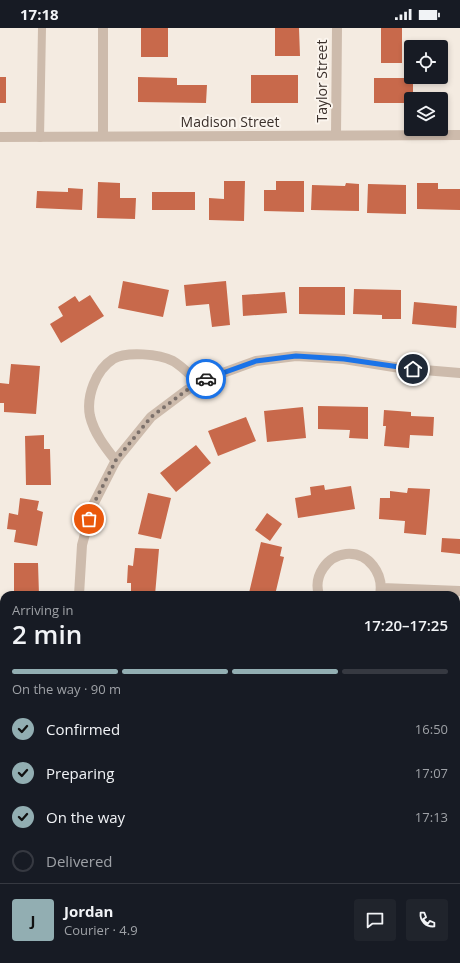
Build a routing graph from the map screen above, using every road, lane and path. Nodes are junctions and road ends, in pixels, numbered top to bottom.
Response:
1 (42, 28) edge
2 (103, 28) edge
3 (337, 28) edge
4 (336, 135) junction
5 (460, 135) edge
6 (103, 136) junction
7 (0, 137) edge
8 (40, 138) junction
9 (460, 373) edge
10 (199, 383) junction
11 (116, 461) junction
12 (79, 590) edge
13 (318, 591) edge
14 (381, 591) edge
15 (460, 591) edge

1 - 8 lane
2 - 6 street
3 - 4 street, Taylor Street
4 - 5 street, Madison Street
4 - 6 street, Madison Street
6 - 8 street, Madison Street
7 - 8 street, Madison Street
9 - 10 street
10 - 11 street
10 - 11 street
11 - 12 street
13 - 14 street
14 - 15 street

